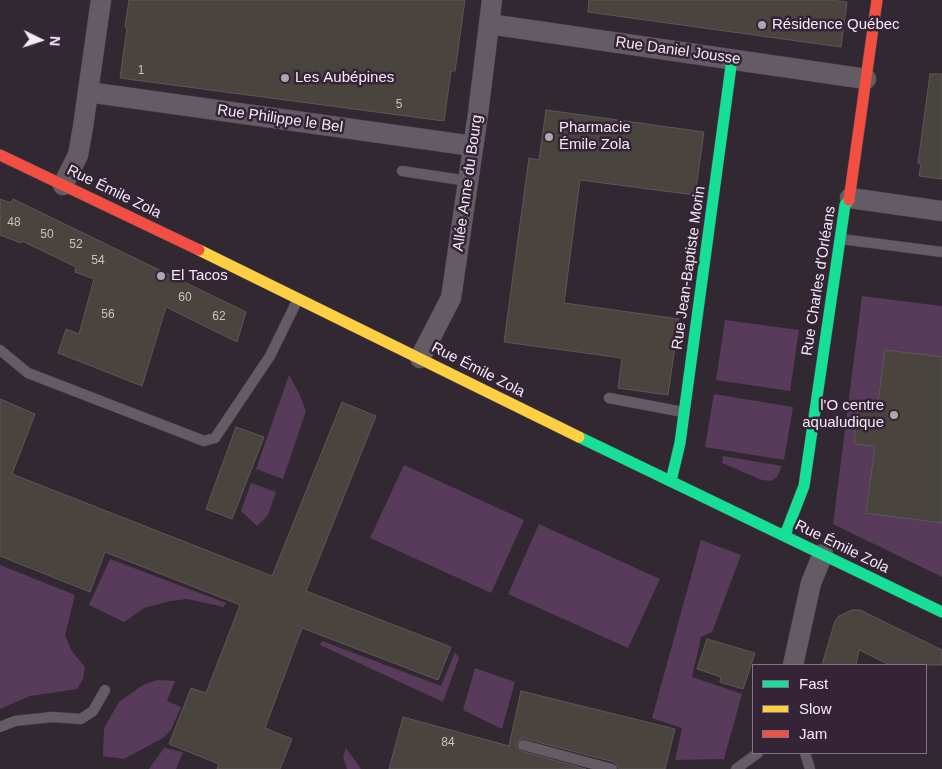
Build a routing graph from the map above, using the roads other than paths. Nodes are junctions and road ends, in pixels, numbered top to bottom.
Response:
1 (101, 0) edge
2 (492, 0) edge
3 (877, 0) edge
4 (489, 24) junction
5 (732, 59) junction
6 (866, 78) junction
7 (88, 92) junction
8 (473, 146) junction
9 (0, 155) edge
10 (402, 171) dead end
11 (468, 181) junction
12 (62, 184) junction
13 (850, 198) junction
14 (942, 211) edge
15 (840, 239) junction
16 (942, 252) edge
17 (298, 298) junction
18 (0, 350) edge
19 (420, 358) junction
20 (609, 398) dead end
21 (684, 412) junction
22 (671, 481) junction
23 (785, 535) junction
24 (823, 554) junction
25 (942, 612) edge
26 (793, 664) edge
27 (105, 690) dead end
28 (0, 727) edge
29 (523, 745) dead end
30 (757, 754) edge
31 (805, 754) edge
32 (612, 769) edge
33 (736, 769) edge
34 (810, 769) edge

1 - 7 street
2 - 4 street, Allée Anne du Bourg
3 - 6 street, Rue Charles d'Orléans
4 - 5 street, Rue Daniel Jousse
4 - 8 street, Allée Anne du Bourg
5 - 6 street, Rue Daniel Jousse
5 - 21 street, Rue Jean-Baptiste Morin
6 - 13 street, Rue Charles d'Orléans
7 - 8 street, Rue Philippe le Bel
7 - 12 street
8 - 11 street, Allée Anne du Bourg
9 - 12 street, Rue Émile Zola
10 - 11 lane
11 - 19 street, Allée Anne du Bourg
12 - 17 street, Rue Émile Zola
13 - 14 street
13 - 15 street, Rue Charles d'Orléans
15 - 16 lane
15 - 23 street, Rue Charles d'Orléans
17 - 18 lane
17 - 19 street, Rue Émile Zola
19 - 22 street, Rue Émile Zola
20 - 21 lane
21 - 22 street, Rue Jean-Baptiste Morin
22 - 23 street, Rue Émile Zola
23 - 24 street, Rue Émile Zola
24 - 25 street, Rue Émile Zola
24 - 26 street
27 - 28 lane
29 - 32 lane
30 - 33 lane
31 - 34 lane

